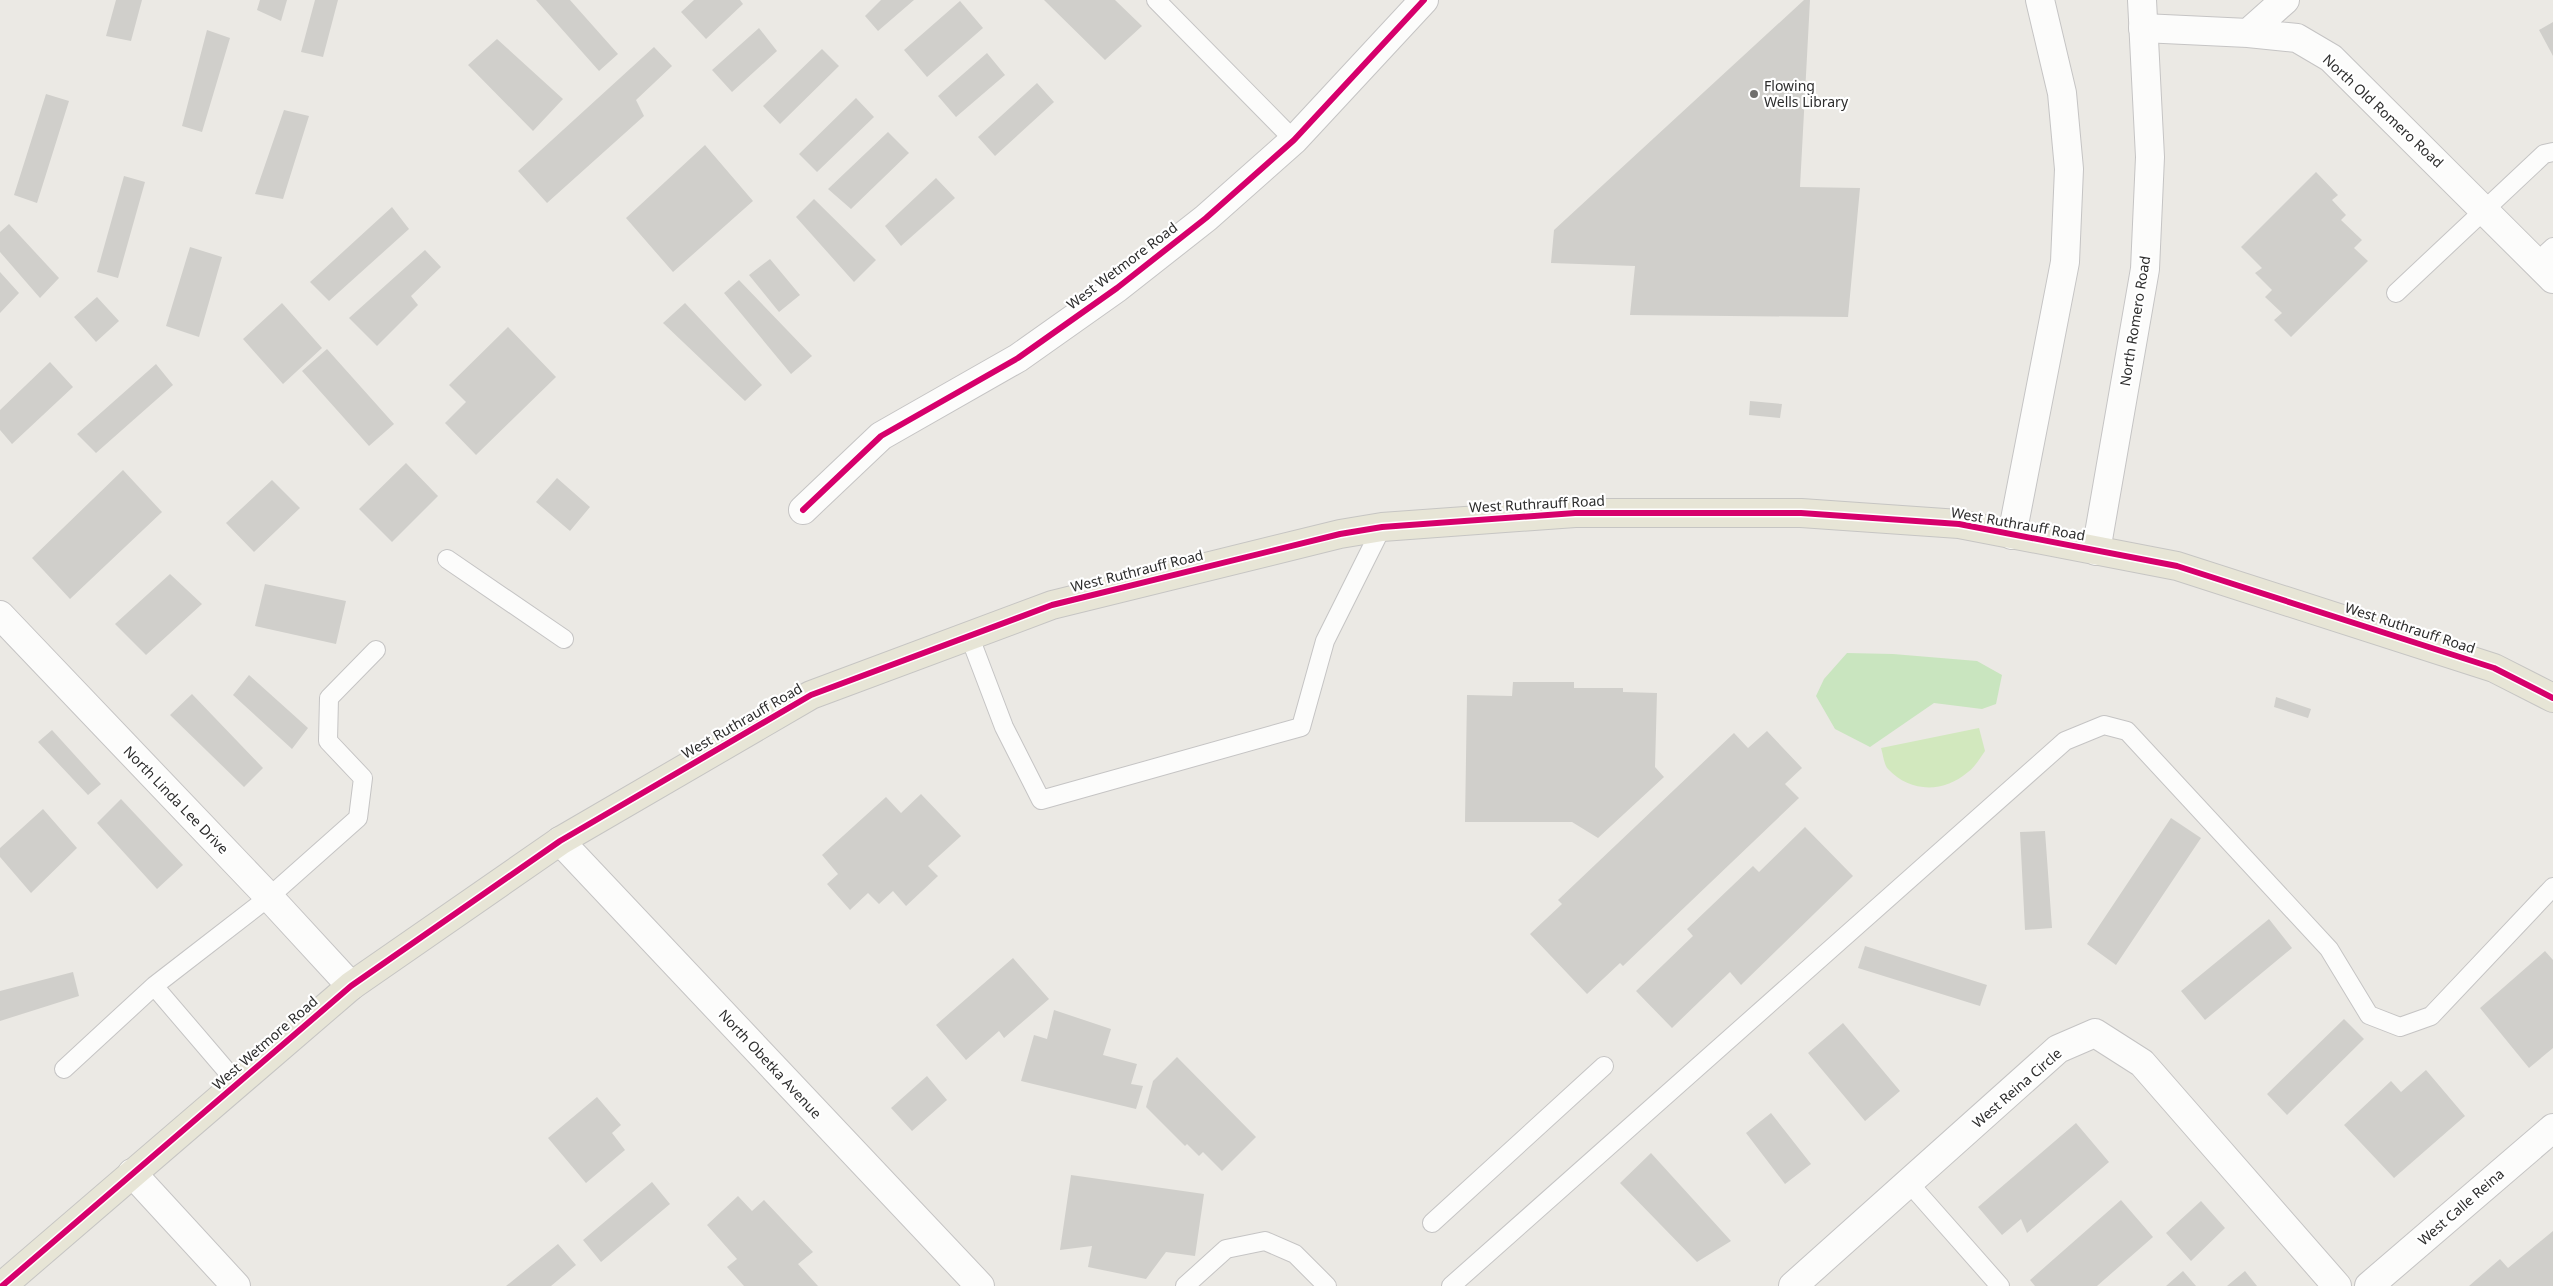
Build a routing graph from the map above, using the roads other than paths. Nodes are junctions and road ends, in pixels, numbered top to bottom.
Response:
1 (1156, 0) edge
2 (1424, 0) edge
3 (2040, 0) edge
4 (2142, 0) edge
5 (2286, 0) edge
6 (2143, 28) junction
7 (2248, 33) junction
8 (1294, 140) junction
9 (2553, 152) edge
10 (2486, 210) junction
11 (2548, 263) edge
12 (2396, 293) dead end
13 (803, 510) dead end
14 (1382, 527) junction
15 (2012, 534) junction
16 (2096, 551) junction
17 (447, 559) dead end
18 (0, 615) edge
19 (970, 635) junction
20 (564, 639) dead end
21 (376, 650) dead end
22 (2553, 698) edge
23 (560, 841) junction
24 (2553, 886) edge
25 (269, 897) junction
26 (154, 986) junction
27 (351, 986) junction
28 (1604, 1066) dead end
29 (64, 1069) dead end
30 (238, 1083) junction
31 (2553, 1128) edge
32 (132, 1174) junction
33 (1909, 1183) junction
34 (1432, 1223) dead end
35 (2, 1286) edge
36 (236, 1286) edge
37 (980, 1286) edge
38 (1185, 1286) edge
39 (1327, 1286) edge
40 (1451, 1286) edge
41 (1793, 1286) edge
42 (2000, 1286) edge
43 (2337, 1286) edge
44 (2369, 1286) edge

1 - 8 lane
2 - 8 street, West Wetmore Road
3 - 15 street
4 - 6 street, North Romero Road
5 - 7 street
6 - 7 street, North Old Romero Road
6 - 16 street, North Romero Road
7 - 10 street, North Old Romero Road
8 - 13 street, West Wetmore Road
9 - 10 lane
10 - 11 street, North Old Romero Road
10 - 12 lane
14 - 15 main road, West Ruthrauff Road
14 - 19 main road, West Ruthrauff Road
14 - 19 lane
15 - 16 main road, West Ruthrauff Road
16 - 22 main road, West Ruthrauff Road
17 - 20 lane
18 - 25 street, North Linda Lee Drive
19 - 23 main road, West Ruthrauff Road
21 - 25 lane
23 - 27 main road, West Wetmore Road
23 - 37 street, North Obetka Avenue
24 - 40 lane
25 - 26 lane
25 - 27 street, North Linda Lee Drive
26 - 29 lane
26 - 30 lane
27 - 30 main road, West Wetmore Road
28 - 34 lane
30 - 32 main road, West Wetmore Road
31 - 44 street, West Calle Reina
32 - 35 main road, West Wetmore Road
32 - 36 street
33 - 41 street, West Reina Circle
33 - 42 lane
33 - 43 street, West Reina Circle
38 - 39 lane

